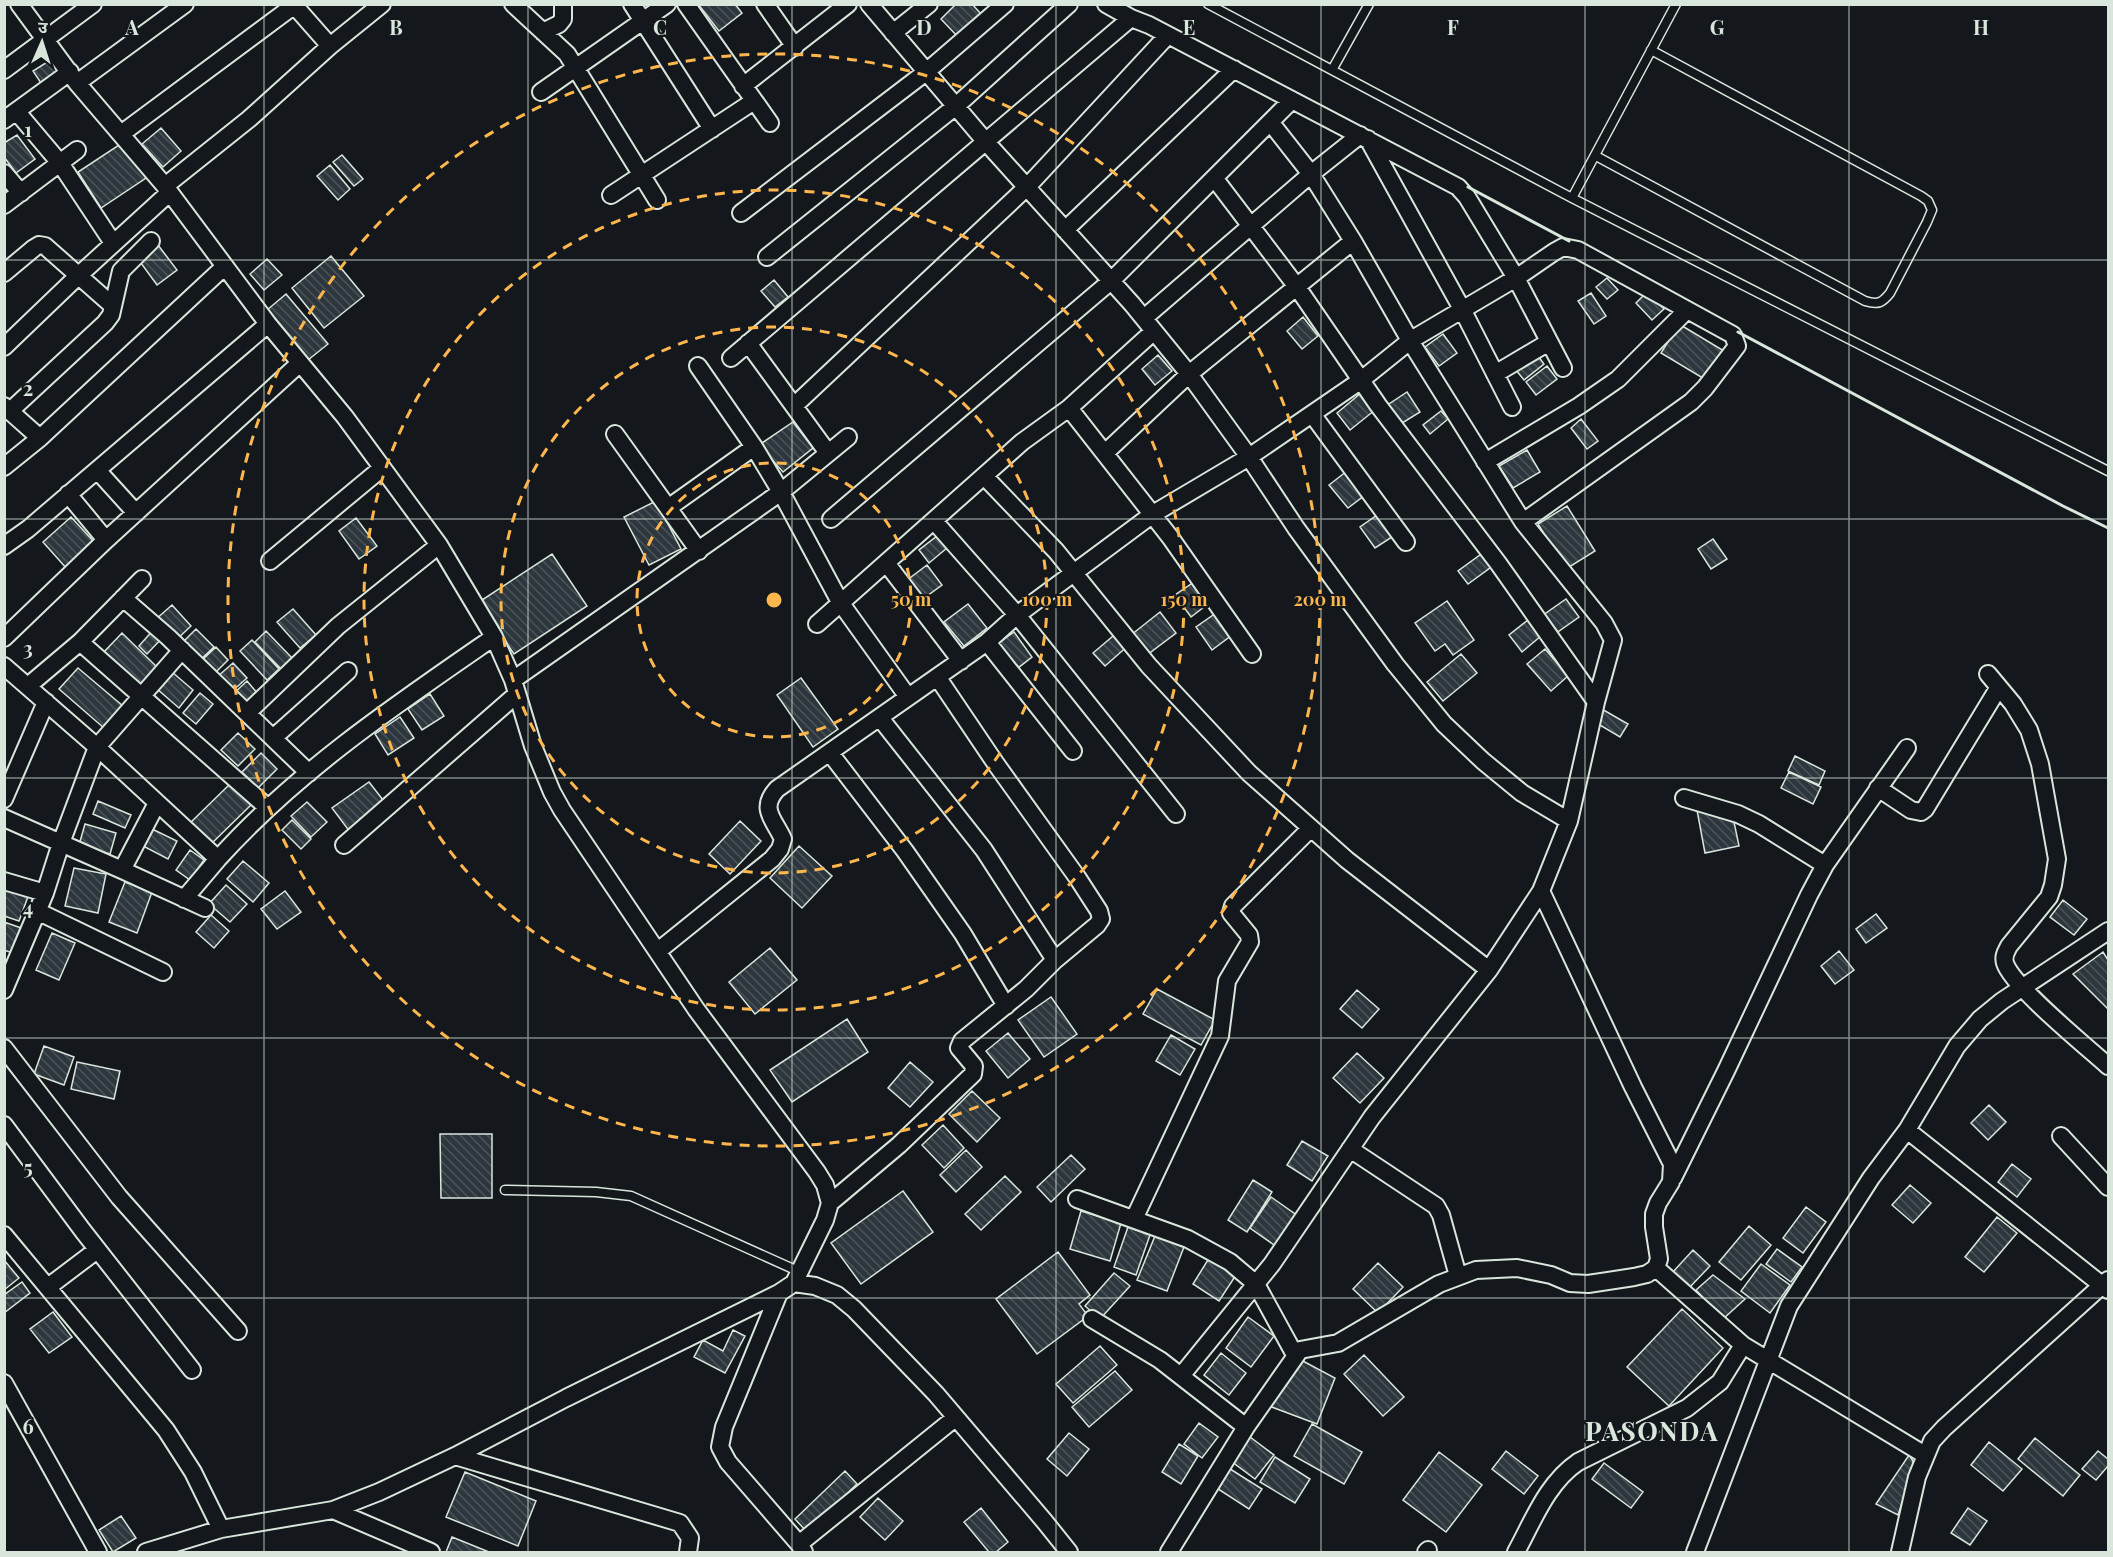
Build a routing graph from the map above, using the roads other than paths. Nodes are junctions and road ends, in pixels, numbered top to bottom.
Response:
1 (93, 4) edge
2 (185, 4) edge
3 (382, 4) edge
4 (513, 4) edge
5 (562, 4) edge
6 (632, 4) edge
7 (667, 4) edge
8 (686, 4) edge
9 (765, 4) edge
10 (869, 4) edge
11 (929, 4) edge
12 (1005, 4) edge
13 (1069, 4) edge
14 (1106, 4) edge
15 (1208, 4) edge
16 (1369, 4) edge
17 (1676, 4) edge
18 (20, 5) edge
19 (295, 5) edge
20 (841, 7) edge
21 (1131, 18) junction
22 (643, 21) junction
23 (543, 32) junction
24 (893, 33) junction
25 (1168, 35) junction
26 (45, 40) junction
27 (330, 46) junction
28 (795, 47) junction
29 (1651, 50) junction
30 (576, 67) junction
31 (1234, 69) junction
32 (4, 70) edge
33 (1332, 70) junction
34 (926, 72) junction
35 (73, 78) junction
36 (744, 86) junction
37 (541, 92) dead end
38 (1292, 100) junction
39 (754, 101) junction
40 (956, 106) junction
41 (11, 116) edge
42 (770, 123) dead end
43 (1271, 123) junction
44 (712, 129) junction
45 (121, 134) junction
46 (1364, 137) junction
47 (986, 142) junction
48 (77, 150) dead end
49 (1596, 156) junction
50 (60, 163) junction
51 (4, 173) edge
52 (1311, 174) junction
53 (642, 175) junction
54 (1215, 179) junction
55 (1027, 187) junction
56 (167, 189) junction
57 (21, 193) junction
58 (611, 195) dead end
59 (1572, 198) junction
60 (657, 200) dead end
61 (4, 205) edge
62 (741, 213) dead end
63 (1251, 226) junction
64 (1065, 230) junction
65 (151, 241) dead end
66 (1353, 241) junction
67 (113, 243) junction
68 (767, 257) dead end
69 (224, 267) junction
70 (4, 273) edge
71 (78, 276) junction
72 (1516, 278) junction
73 (1112, 281) junction
74 (1297, 287) junction
75 (113, 306) junction
76 (1462, 309) junction
77 (1687, 310) junction
78 (268, 324) junction
79 (1149, 324) junction
80 (1411, 340) junction
81 (1549, 342) junction
82 (748, 343) junction
83 (4, 347) edge
84 (730, 358) dead end
85 (300, 363) junction
86 (698, 366) dead end
87 (1563, 368) dead end
88 (1190, 374) junction
89 (1495, 374) junction
90 (1360, 381) junction
91 (794, 406) junction
92 (1512, 407) dead end
93 (7, 408) edge
94 (1069, 408) junction
95 (1312, 414) junction
96 (615, 434) dead end
97 (848, 437) dead end
98 (40, 438) junction
99 (754, 447) junction
100 (828, 453) junction
101 (1105, 453) junction
102 (1249, 457) junction
103 (1485, 462) junction
104 (4, 466) edge
105 (382, 468) junction
106 (97, 470) junction
107 (2109, 471) edge
108 (984, 476) junction
109 (781, 492) junction
110 (69, 494) junction
111 (668, 508) junction
112 (136, 513) junction
113 (1153, 514) junction
114 (831, 519) dead end
115 (934, 521) junction
116 (1522, 522) junction
117 (106, 540) junction
118 (1406, 542) dead end
119 (439, 545) junction
120 (4, 546) edge
121 (699, 551) junction
122 (270, 561) dead end
123 (886, 564) junction
124 (1075, 573) junction
125 (142, 579) dead end
126 (123, 598) junction
127 (840, 602) junction
128 (1017, 615) junction
129 (817, 624) dead end
130 (494, 637) junction
131 (4, 638) edge
132 (80, 642) junction
133 (987, 642) junction
134 (182, 650) junction
135 (1252, 654) dead end
136 (961, 661) junction
137 (4, 666) edge
138 (348, 671) dead end
139 (1988, 674) dead end
140 (938, 678) junction
141 (28, 686) junction
142 (515, 687) junction
143 (1999, 687) junction
144 (142, 696) junction
145 (908, 697) junction
146 (46, 702) junction
147 (1596, 702) junction
148 (247, 713) junction
149 (880, 718) junction
150 (273, 738) junction
151 (97, 747) junction
152 (1907, 748) dead end
153 (1073, 751) dead end
154 (830, 753) junction
155 (309, 774) junction
156 (1878, 788) junction
157 (1684, 798) dead end
158 (4, 799) edge
159 (157, 802) junction
160 (267, 807) junction
161 (1176, 814) dead end
162 (4, 819) edge
163 (1569, 821) junction
164 (1310, 829) junction
165 (61, 843) junction
166 (344, 845) dead end
167 (218, 859) junction
168 (1825, 865) junction
169 (122, 870) junction
170 (4, 880) edge
171 (1541, 891) junction
172 (45, 893) junction
173 (184, 898) junction
174 (205, 908) dead end
175 (37, 910) junction
176 (2109, 931) edge
177 (658, 951) junction
178 (1054, 960) junction
179 (1489, 970) junction
180 (163, 972) dead end
181 (2021, 987) junction
182 (4, 990) edge
183 (1006, 1006) junction
184 (4, 1048) edge
185 (2109, 1066) edge
186 (4, 1125) edge
187 (1907, 1130) junction
188 (2061, 1136) dead end
189 (1350, 1149) junction
190 (1671, 1182) junction
191 (2109, 1187) edge
192 (506, 1190) dead end
193 (1077, 1199) dead end
194 (830, 1203) junction
195 (1134, 1219) junction
196 (4, 1235) edge
197 (97, 1250) junction
198 (1656, 1268) junction
199 (1458, 1276) junction
200 (797, 1278) junction
201 (1256, 1284) junction
202 (2107, 1285) edge
203 (48, 1287) junction
204 (779, 1293) junction
205 (1092, 1319) dead end
206 (238, 1331) dead end
207 (1743, 1345) junction
208 (1295, 1355) junction
209 (1767, 1361) junction
210 (192, 1370) dead end
211 (1181, 1376) junction
212 (4, 1383) edge
213 (955, 1418) junction
214 (1246, 1427) junction
215 (1925, 1455) junction
216 (455, 1456) junction
217 (333, 1510) junction
218 (221, 1529) junction
219 (802, 1548) edge
220 (98, 1552) edge
221 (146, 1552) edge
222 (431, 1552) edge
223 (688, 1552) edge
224 (1069, 1552) edge
225 (1169, 1552) edge
226 (1516, 1552) edge
227 (1695, 1552) edge
228 (1900, 1552) edge

1 - 26 street
2 - 35 street
3 - 27 street
4 - 23 street
5 - 23 street
6 - 22 street
7 - 22 street
8 - 36 street
9 - 28 street
10 - 24 street
11 - 24 street
12 - 34 street
13 - 40 street
14 - 21 street
15 - 33 lane
16 - 33 lane
17 - 29 lane
18 - 26 street
19 - 27 street
19 - 45 street
20 - 28 street
21 - 25 street
21 - 47 street
22 - 30 street
22 - 44 street
23 - 30 street
24 - 34 street
25 - 31 street
25 - 55 street
26 - 32 street
26 - 35 street
27 - 56 street
28 - 36 street
29 - 49 lane
29 - 49 lane
30 - 37 street
30 - 53 street
31 - 38 street
31 - 64 street
33 - 59 lane
34 - 40 street
34 - 62 street
35 - 41 street
35 - 45 street
36 - 39 street
38 - 43 street
38 - 46 street
39 - 42 street
39 - 44 street
40 - 47 street
40 - 68 street
41 - 50 street
43 - 52 street
43 - 54 street
44 - 53 street
45 - 56 street
46 - 52 street
46 - 72 street
46 - 76 street
47 - 55 street
47 - 82 street
48 - 50 street
49 - 59 lane
50 - 57 street
50 - 67 street
51 - 57 street
52 - 63 street
52 - 66 street
53 - 58 street
53 - 60 street
54 - 63 street
54 - 73 street
55 - 64 street
55 - 91 street
56 - 67 street
56 - 69 street
57 - 61 street
59 - 107 lane
63 - 74 street
63 - 79 street
64 - 73 street
65 - 75 street
66 - 74 street
66 - 80 street
67 - 71 street
69 - 78 street
69 - 98 street
70 - 71 street
71 - 75 street
71 - 83 street
72 - 76 street
72 - 77 street
72 - 81 street
73 - 79 street
73 - 114 street
74 - 88 street
74 - 90 street
75 - 93 street
76 - 80 street
76 - 89 street
77 - 103 street
77 - 116 street
78 - 85 street
78 - 106 street
79 - 88 street
79 - 94 street
80 - 90 street
80 - 103 street
81 - 87 street
81 - 89 street
82 - 84 street
82 - 91 street
85 - 105 street
85 - 112 street
86 - 99 street
88 - 101 street
88 - 102 street
89 - 92 street
90 - 95 street
90 - 147 street
91 - 100 street
93 - 98 street
94 - 101 street
94 - 108 street
95 - 102 street
95 - 118 street
96 - 111 street
97 - 100 street
98 - 104 street
99 - 109 street
99 - 111 street
100 - 109 street
101 - 113 street
102 - 113 street
102 - 163 street
103 - 116 street
105 - 119 street
105 - 122 street
106 - 110 street
106 - 112 street
108 - 115 street
108 - 124 street
109 - 121 street
109 - 127 street
110 - 117 street
110 - 120 street
111 - 121 street
112 - 117 street
113 - 124 street
113 - 135 street
115 - 123 street
115 - 128 street
116 - 147 street
117 - 131 street
119 - 130 street
119 - 148 street
121 - 142 street
123 - 127 street
123 - 136 street
124 - 128 street
124 - 164 street
125 - 126 street
126 - 132 street
126 - 134 street
127 - 129 street
127 - 145 street
128 - 133 street
128 - 161 street
130 - 142 street
130 - 155 street
132 - 141 street
132 - 144 street
133 - 136 street
133 - 153 street
134 - 144 street
134 - 148 street
136 - 140 street
137 - 141 street
138 - 150 street
139 - 143 street
140 - 145 street
140 - 178 street
141 - 146 street
142 - 166 street
142 - 177 street
143 - 156 street
143 - 181 street
144 - 151 street
144 - 160 street
145 - 149 street
146 - 151 street
146 - 158 street
147 - 163 street
148 - 150 street
149 - 154 street
149 - 178 street
150 - 155 street
151 - 159 street
151 - 165 street
152 - 156 street
154 - 177 street
154 - 183 street
155 - 160 street
156 - 168 street
157 - 168 street
159 - 167 street
159 - 169 street
160 - 167 street
162 - 165 street
163 - 171 street
164 - 179 street
164 - 195 street
165 - 169 street
165 - 172 street
167 - 173 street
168 - 190 street
169 - 173 street
170 - 172 street
171 - 179 street
171 - 190 street
172 - 175 street
173 - 174 street
175 - 180 street
175 - 182 street
176 - 181 street
177 - 194 street
178 - 183 street
179 - 189 street
181 - 185 street
181 - 187 street
183 - 194 street
184 - 206 street
186 - 197 street
187 - 202 street
187 - 209 street
188 - 191 street
189 - 199 street
189 - 201 street
190 - 198 street
192 - 200 lane
193 - 195 street
194 - 200 street
195 - 201 street
196 - 203 street
197 - 203 street
197 - 210 street
198 - 199 street
198 - 207 street
199 - 208 street
200 - 204 street
200 - 213 street
201 - 208 street
201 - 211 street
202 - 215 street
203 - 218 street
204 - 216 street
204 - 219 street
205 - 211 street
207 - 209 street
207 - 226 street
208 - 214 street
209 - 215 street
209 - 227 street
211 - 214 street
212 - 220 street
213 - 219 street
213 - 224 street
214 - 225 street
215 - 228 street
216 - 217 street
216 - 223 street
217 - 218 street
217 - 222 street
218 - 221 street

